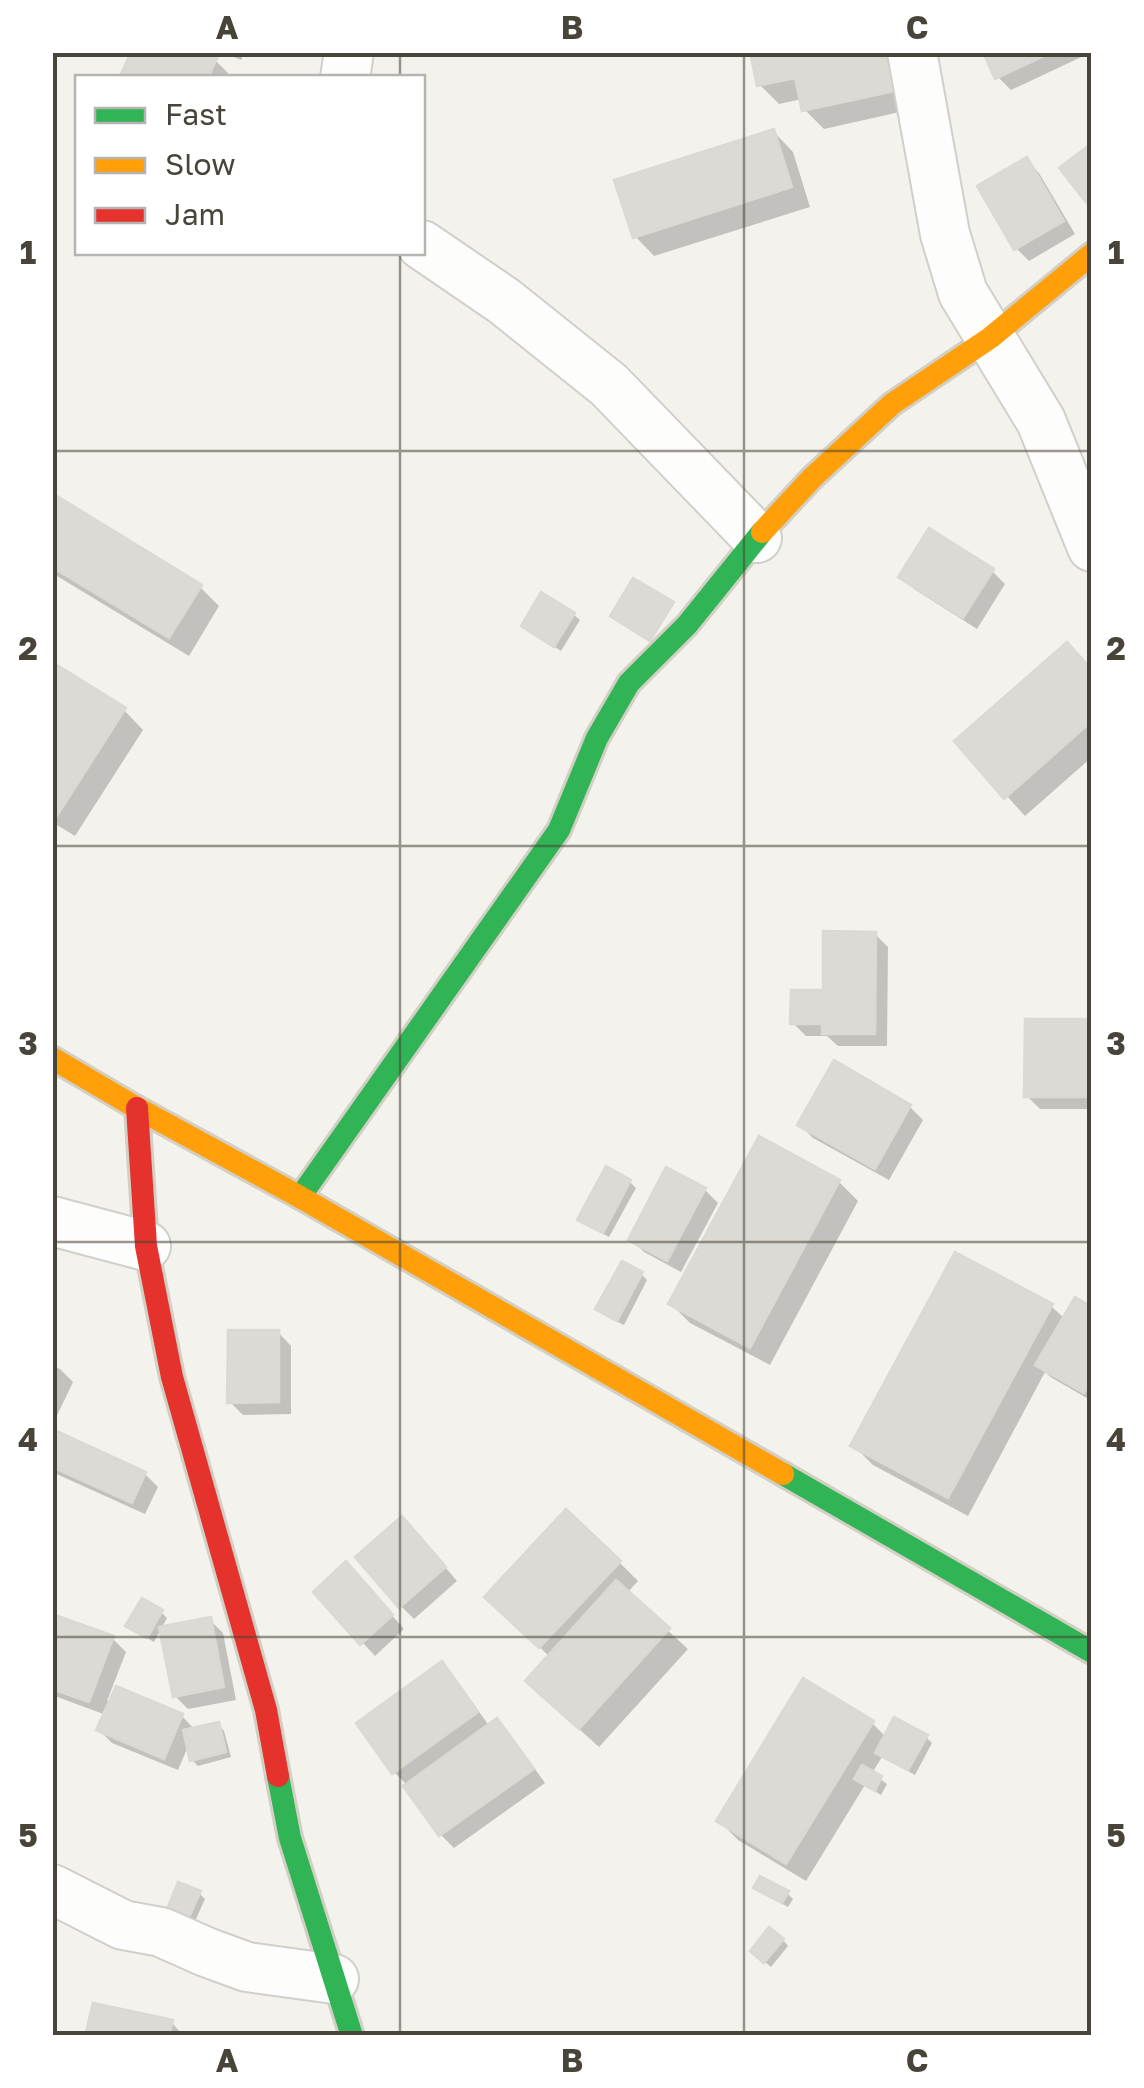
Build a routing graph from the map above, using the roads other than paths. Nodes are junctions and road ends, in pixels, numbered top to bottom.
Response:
1 (912, 52) edge
2 (425, 246) edge
3 (1092, 254) edge
4 (990, 338) junction
5 (757, 538) junction
6 (1092, 547) edge
7 (52, 1058) edge
8 (136, 1108) junction
9 (300, 1197) junction
10 (52, 1222) edge
11 (146, 1246) junction
12 (1092, 1652) edge
13 (52, 1889) edge
14 (334, 1979) junction
15 (352, 2036) edge

1 - 4 street
2 - 5 street
3 - 4 street
4 - 5 street
4 - 6 street
5 - 9 street
7 - 8 street
8 - 9 street
8 - 11 street
9 - 12 street
10 - 11 street
11 - 14 street
13 - 14 street
14 - 15 street

